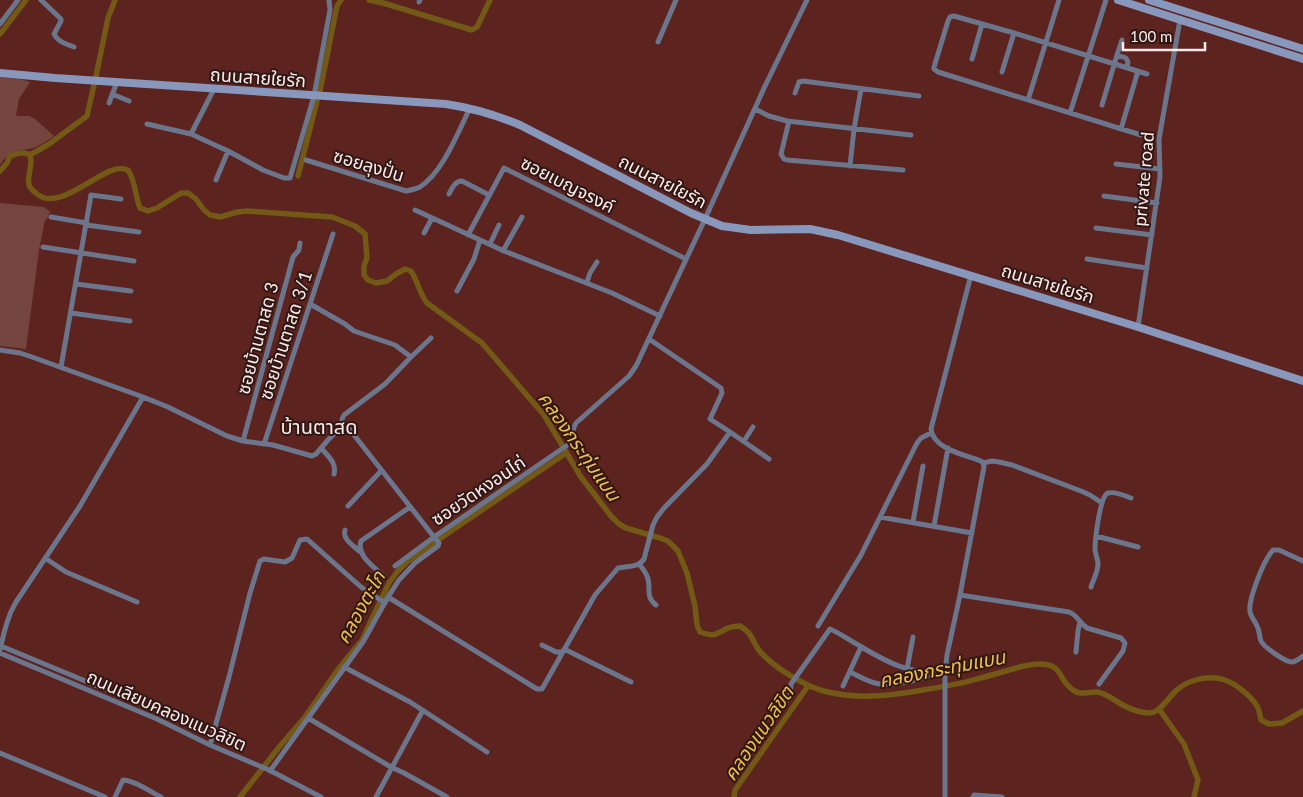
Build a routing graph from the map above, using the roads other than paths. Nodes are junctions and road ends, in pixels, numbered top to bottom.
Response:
1 (18, 0) edge
2 (41, 0) edge
3 (329, 0) edge
4 (676, 0) edge
5 (807, 0) edge
6 (1059, 0) edge
7 (1106, 0) edge
8 (1118, 0) edge
9 (1149, 0) edge
10 (1180, 20) junction
11 (0, 24) edge
12 (982, 24) junction
13 (1014, 33) junction
14 (1122, 40) dead end
15 (658, 42) dead end
16 (1046, 43) junction
17 (74, 47) dead end
18 (1303, 49) edge
19 (1117, 55) junction
20 (1088, 56) junction
21 (972, 59) dead end
22 (1303, 59) edge
23 (1114, 64) junction
24 (1127, 67) junction
25 (1138, 71) junction
26 (1002, 72) dead end
27 (0, 73) edge
28 (1147, 74) dead end
29 (117, 82) junction
30 (214, 89) junction
31 (861, 89) junction
32 (795, 93) dead end
33 (112, 94) junction
34 (314, 96) junction
35 (919, 96) dead end
36 (1028, 100) junction
37 (129, 101) dead end
38 (109, 103) dead end
39 (1102, 106) dead end
40 (470, 108) junction
41 (755, 109) junction
42 (1070, 113) junction
43 (789, 121) junction
44 (147, 124) dead end
45 (854, 129) junction
46 (1121, 129) junction
47 (191, 134) junction
48 (911, 135) dead end
49 (1141, 135) dead end
50 (228, 151) junction
51 (306, 160) dead end
52 (1116, 164) dead end
53 (850, 166) junction
54 (1160, 169) junction
55 (903, 170) dead end
56 (216, 180) dead end
57 (449, 194) dead end
58 (489, 196) junction
59 (1104, 196) dead end
60 (121, 199) dead end
61 (1157, 203) junction
62 (415, 210) dead end
63 (51, 217) dead end
64 (522, 217) dead end
65 (432, 218) junction
66 (705, 219) junction
67 (86, 224) junction
68 (499, 225) dead end
69 (1096, 228) dead end
70 (139, 232) dead end
71 (333, 234) dead end
72 (424, 234) dead end
73 (468, 234) junction
74 (1152, 235) junction
75 (480, 240) junction
76 (300, 243) dead end
77 (490, 244) junction
78 (43, 247) dead end
79 (503, 251) junction
80 (82, 252) junction
81 (686, 259) junction
82 (1087, 259) dead end
83 (134, 261) dead end
84 (597, 262) dead end
85 (1147, 268) junction
86 (971, 275) junction
87 (587, 282) junction
88 (76, 284) junction
89 (132, 291) dead end
90 (457, 291) dead end
91 (310, 304) junction
92 (72, 313) junction
93 (660, 316) junction
94 (130, 321) dead end
95 (1138, 327) junction
96 (431, 338) dead end
97 (649, 339) junction
98 (0, 350) edge
99 (411, 357) junction
100 (61, 367) junction
101 (1303, 381) edge
102 (143, 397) junction
103 (343, 425) junction
104 (753, 427) dead end
105 (730, 432) junction
106 (931, 433) junction
107 (243, 441) junction
108 (744, 441) junction
109 (264, 444) junction
110 (321, 448) junction
111 (948, 448) junction
112 (770, 459) dead end
113 (983, 463) junction
114 (923, 466) dead end
115 (381, 471) junction
116 (334, 474) dead end
117 (1131, 498) dead end
118 (1102, 503) junction
119 (348, 506) dead end
120 (410, 507) junction
121 (880, 517) junction
122 (913, 522) junction
123 (934, 526) junction
124 (345, 530) dead end
125 (972, 533) junction
126 (1096, 536) junction
127 (436, 539) junction
128 (1138, 547) dead end
129 (360, 551) junction
130 (45, 558) junction
131 (1303, 561) edge
132 (640, 565) junction
133 (395, 566) dead end
134 (384, 577) dead end
135 (1091, 587) dead end
136 (960, 595) junction
137 (388, 597) junction
138 (137, 602) dead end
139 (384, 602) junction
140 (656, 605) dead end
141 (1080, 622) junction
142 (818, 626) dead end
143 (913, 637) dead end
144 (542, 645) dead end
145 (861, 647) junction
146 (0, 650) edge
147 (563, 651) junction
148 (1076, 652) dead end
149 (1303, 656) edge
150 (344, 667) junction
151 (907, 669) junction
152 (850, 672) junction
153 (935, 673) junction
154 (945, 673) junction
155 (80, 678) junction
156 (631, 682) dead end
157 (1099, 684) dead end
158 (77, 685) junction
159 (843, 686) dead end
160 (107, 690) dead end
161 (423, 710) junction
162 (778, 711) dead end
163 (308, 718) junction
164 (210, 744) junction
165 (0, 752) edge
166 (488, 752) dead end
167 (391, 767) junction
168 (269, 770) junction
169 (105, 797) edge
170 (115, 797) edge
171 (161, 797) edge
172 (321, 797) edge
173 (376, 797) edge
174 (447, 797) edge
175 (945, 797) edge
176 (973, 797) edge
177 (1002, 797) edge

1 - 11 street
2 - 17 street
3 - 34 street
4 - 15 street
5 - 41 street
6 - 16 street
7 - 20 street
8 - 10 street
9 - 18 street
10 - 22 street
10 - 54 street, private road
12 - 13 street
12 - 21 street
12 - 36 street
13 - 16 street
13 - 26 street
14 - 19 street
16 - 20 street
16 - 36 street
19 - 23 street
19 - 24 street
20 - 23 street
20 - 42 street
23 - 24 street
23 - 39 street
24 - 25 street
25 - 28 street
25 - 46 street
27 - 29 street, ถนนสายใยรัก
29 - 30 street, ถนนสายใยรัก
29 - 33 street
30 - 34 street, ถนนสายใยรัก
30 - 47 street
31 - 32 street
31 - 35 street
31 - 45 street
33 - 37 street
33 - 38 street
34 - 40 street, ถนนสายใยรัก
34 - 50 street
36 - 42 street
40 - 51 street, ซอยลุงปั่น
40 - 66 street, ถนนสายใยรัก
41 - 43 street
41 - 66 street
42 - 46 street
43 - 45 street
43 - 53 street
44 - 47 street
45 - 48 street
45 - 53 street
46 - 49 street
47 - 50 street
50 - 56 street
52 - 54 street
53 - 55 street
54 - 61 street, private road
57 - 58 street
58 - 73 street, ซอยเบญจรงค์
58 - 81 street, ซอยเบญจรงค์
59 - 61 street
60 - 67 street
61 - 74 street, private road
62 - 65 street
63 - 67 street
64 - 79 street
65 - 72 street
65 - 73 street
66 - 81 street
66 - 86 street, ถนนสายใยรัก
67 - 70 street
67 - 80 street
68 - 77 street
69 - 74 street
71 - 91 street, ซอยบ้านตาสด 3/1
73 - 75 street
74 - 85 street, private road
75 - 77 street
75 - 90 street
76 - 107 street, ซอยบ้านตาสด 3
77 - 79 street
78 - 80 street
79 - 87 street
80 - 83 street
80 - 88 street
81 - 93 street
82 - 85 street
84 - 87 street
85 - 95 street, private road
86 - 95 street, ถนนสายใยรัก
86 - 106 street
87 - 93 street
88 - 89 street
88 - 92 street
91 - 99 street
91 - 109 street, ซอยบ้านตาสด 3/1
92 - 94 street
92 - 100 street
93 - 97 street
95 - 101 street, ถนนสายใยรัก
96 - 99 street
97 - 105 street
97 - 127 street, ซอยวัดหงอนไก่
98 - 100 street
99 - 103 street
100 - 102 street
102 - 107 street
102 - 130 street
103 - 110 street
103 - 115 street, ซอยวัดหงอนไก่
104 - 108 street
105 - 108 street
105 - 132 street
106 - 111 street
106 - 121 street
107 - 109 street
108 - 112 street
109 - 110 street
110 - 116 street
111 - 113 street
111 - 123 street
113 - 118 street
113 - 125 street
114 - 122 street
115 - 119 street
115 - 120 street, ซอยวัดหงอนไก่
117 - 118 street
118 - 126 street
120 - 127 street, ซอยวัดหงอนไก่
120 - 129 street
121 - 122 street
121 - 142 street
122 - 123 street
123 - 125 street
124 - 129 street
125 - 136 street
126 - 128 street
126 - 135 street
127 - 133 street
127 - 137 street
129 - 134 street
130 - 138 street
130 - 146 street
131 - 149 street
132 - 140 street
132 - 147 street
136 - 141 street
136 - 154 street
137 - 139 street
137 - 147 street
139 - 150 street
139 - 164 street
141 - 148 street
141 - 157 street
143 - 151 street
144 - 147 street
145 - 151 street
145 - 152 street
145 - 162 street
146 - 155 street
146 - 158 street, ถนนเลียบคลองแนวลิขิต
147 - 156 street
150 - 161 street
150 - 163 street
151 - 153 street
152 - 153 street
152 - 159 street
153 - 154 street
154 - 175 street
155 - 158 street
155 - 160 street
158 - 164 street, ถนนเลียบคลองแนวลิขิต
161 - 166 street
161 - 167 street
163 - 167 street
163 - 168 street
164 - 168 street, ถนนเลียบคลองแนวลิขิต
165 - 169 street
167 - 173 street
167 - 174 street
168 - 172 street, ถนนเลียบคลองแนวลิขิต
170 - 171 street
176 - 177 street

